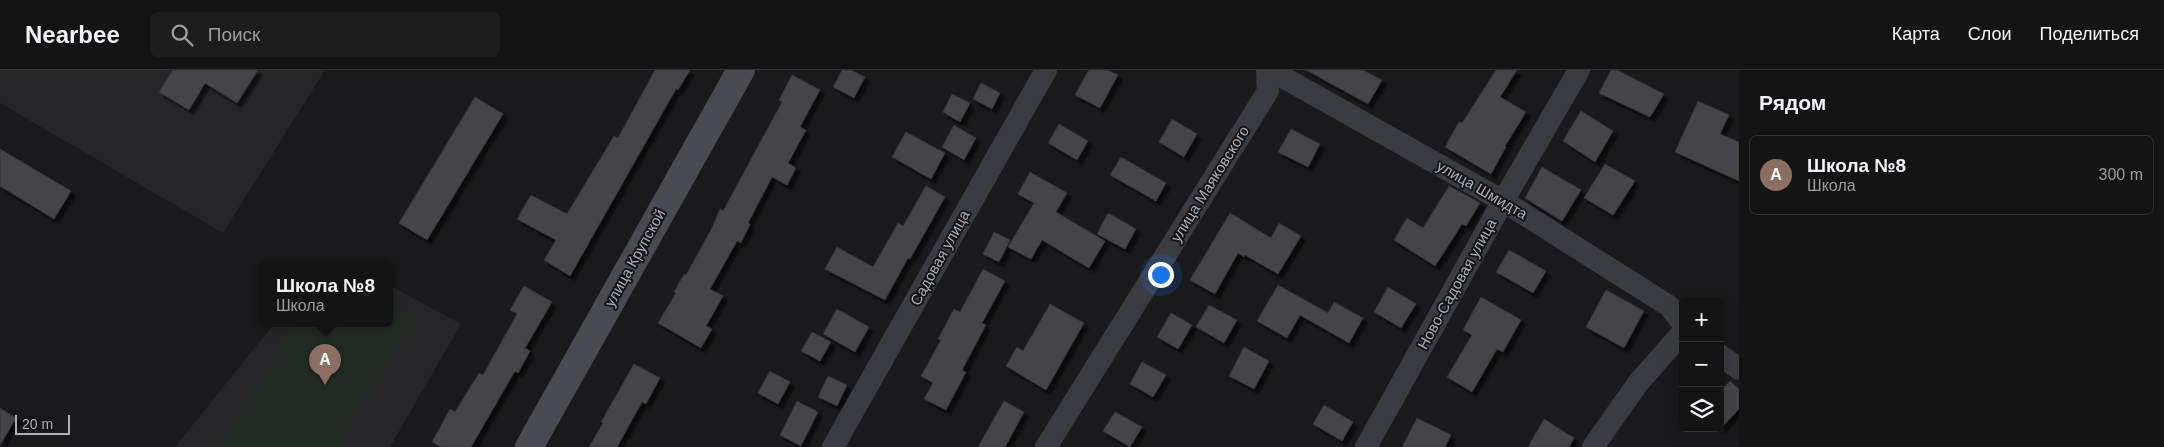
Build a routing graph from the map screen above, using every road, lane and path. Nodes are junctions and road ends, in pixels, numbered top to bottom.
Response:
1 (741, 70) edge
2 (1046, 70) edge
3 (1269, 70) edge
4 (1578, 70) edge
5 (1503, 201) junction
6 (1679, 319) edge
7 (1679, 337) edge
8 (1724, 357) edge
9 (1739, 369) edge
10 (529, 447) edge
11 (833, 447) edge
12 (1046, 447) edge
13 (1366, 447) edge
14 (1593, 447) edge

1 - 10 main road, улица Крупской
2 - 11 street, Садовая улица
3 - 5 street, улица Шмидта
3 - 12 street, улица Маяковского
4 - 5 street, Ново-Садовая улица
5 - 6 street, улица Шмидта
5 - 13 street, Ново-Садовая улица
7 - 14 street
8 - 9 street

